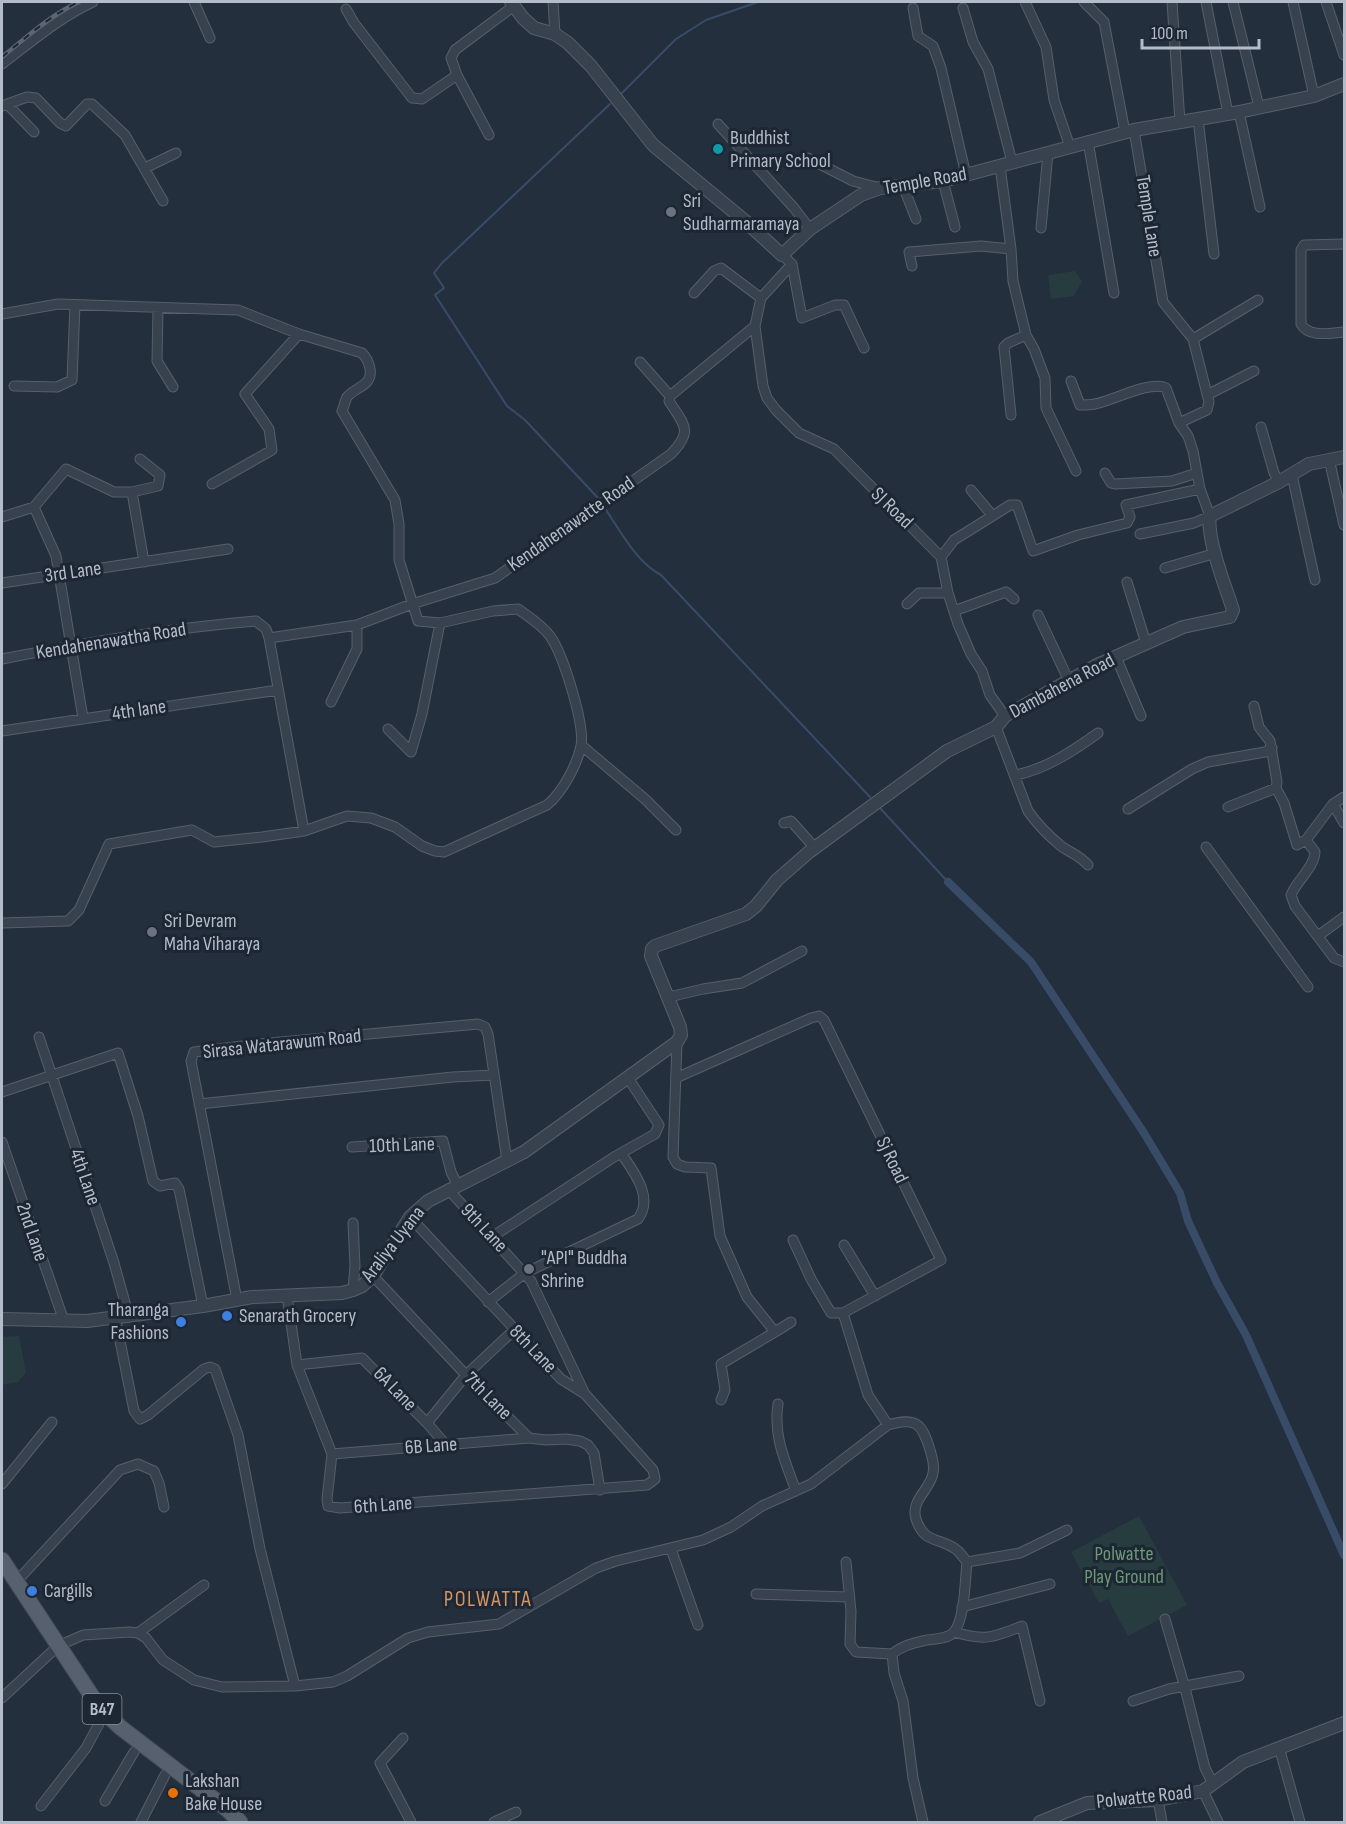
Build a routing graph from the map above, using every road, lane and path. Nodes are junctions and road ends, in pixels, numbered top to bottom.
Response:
1 (93, 2) edge
2 (194, 2) edge
3 (553, 2) edge
4 (1025, 2) edge
5 (1084, 2) edge
6 (1172, 2) edge
7 (1206, 2) edge
8 (1233, 2) edge
9 (1293, 2) edge
10 (1326, 2) edge
11 (513, 4) edge
12 (913, 8) dead end
13 (963, 8) dead end
14 (346, 9) dead end
15 (555, 34) junction
16 (210, 38) dead end
17 (1344, 55) edge
18 (2, 64) edge
19 (457, 75) junction
20 (1344, 84) edge
21 (1314, 96) junction
22 (4, 105) edge
23 (1259, 107) junction
24 (1234, 113) junction
25 (1198, 119) junction
26 (1180, 122) junction
27 (718, 124) dead end
28 (1130, 131) junction
29 (34, 132) dead end
30 (489, 135) dead end
31 (1088, 141) junction
32 (1070, 147) junction
33 (176, 153) dead end
34 (1048, 153) junction
35 (808, 158) dead end
36 (1006, 164) junction
37 (145, 168) junction
38 (966, 176) junction
39 (943, 181) junction
40 (903, 186) junction
41 (880, 188) junction
42 (163, 201) dead end
43 (1260, 207) dead end
44 (916, 219) dead end
45 (955, 227) dead end
46 (1041, 228) dead end
47 (810, 229) junction
48 (1344, 244) edge
49 (1011, 249) junction
50 (1214, 254) dead end
51 (782, 255) junction
52 (792, 264) junction
53 (912, 266) dead end
54 (694, 293) dead end
55 (1114, 293) dead end
56 (761, 298) junction
57 (1258, 300) dead end
58 (75, 305) junction
59 (158, 308) junction
60 (2, 314) edge
61 (755, 326) junction
62 (1344, 332) edge
63 (298, 334) junction
64 (1026, 335) junction
65 (1193, 339) junction
66 (864, 348) dead end
67 (640, 362) dead end
68 (1254, 370) dead end
69 (1071, 381) dead end
70 (14, 386) dead end
71 (173, 387) dead end
72 (670, 396) junction
73 (1208, 396) junction
74 (1011, 415) dead end
75 (1179, 423) junction
76 (1261, 426) dead end
77 (1344, 457) edge
78 (140, 459) dead end
79 (1329, 459) junction
80 (1076, 471) dead end
81 (1105, 473) dead end
82 (1197, 473) junction
83 (1292, 475) junction
84 (1279, 482) junction
85 (212, 484) dead end
86 (1200, 489) junction
87 (971, 490) dead end
88 (132, 492) junction
89 (34, 507) junction
90 (992, 515) junction
91 (1210, 516) junction
92 (2, 517) edge
93 (1344, 525) edge
94 (1140, 534) dead end
95 (228, 549) dead end
96 (1216, 553) junction
97 (941, 558) junction
98 (144, 562) junction
99 (1165, 568) dead end
100 (59, 573) junction
101 (1315, 580) dead end
102 (1127, 582) dead end
103 (2, 583) edge
104 (948, 593) junction
105 (1014, 599) dead end
106 (412, 604) junction
107 (907, 604) dead end
108 (954, 611) junction
109 (1038, 615) dead end
110 (440, 623) junction
111 (357, 625) junction
112 (268, 639) junction
113 (1146, 643) junction
114 (71, 645) junction
115 (1116, 657) junction
116 (2, 658) edge
117 (1068, 680) junction
118 (278, 690) junction
119 (330, 702) dead end
120 (1254, 706) dead end
121 (1005, 716) junction
122 (1141, 716) dead end
123 (83, 718) junction
124 (996, 727) junction
125 (388, 729) dead end
126 (2, 732) edge
127 (1098, 734) dead end
128 (581, 745) junction
129 (1272, 748) junction
130 (1016, 775) junction
131 (1276, 788) junction
132 (1344, 797) edge
133 (1333, 804) junction
134 (1228, 807) dead end
135 (1128, 808) dead end
136 (784, 823) dead end
137 (1344, 823) edge
138 (676, 830) dead end
139 (304, 831) junction
140 (1306, 840) junction
141 (1206, 847) dead end
142 (815, 848) junction
143 (1088, 865) dead end
144 (1344, 917) edge
145 (2, 923) edge
146 (1318, 936) junction
147 (802, 951) dead end
148 (1344, 962) edge
149 (1308, 987) dead end
150 (669, 997) junction
151 (39, 1038) dead end
152 (677, 1042) junction
153 (51, 1075) junction
154 (494, 1075) junction
155 (628, 1078) junction
156 (676, 1078) junction
157 (2, 1092) edge
158 (199, 1104) junction
159 (2, 1142) edge
160 (351, 1147) dead end
161 (621, 1153) junction
162 (507, 1161) junction
163 (453, 1187) junction
164 (410, 1217) junction
165 (353, 1223) dead end
166 (492, 1237) junction
167 (793, 1240) dead end
168 (844, 1245) dead end
169 (525, 1273) junction
170 (373, 1276) junction
171 (352, 1290) junction
172 (287, 1295) junction
173 (875, 1296) junction
174 (237, 1300) junction
175 (488, 1302) junction
176 (203, 1306) junction
177 (843, 1313) junction
178 (115, 1316) junction
179 (129, 1317) junction
180 (2, 1319) edge
181 (64, 1321) junction
182 (791, 1322) dead end
183 (514, 1330) junction
184 (775, 1332) junction
185 (297, 1365) junction
186 (466, 1375) junction
187 (585, 1394) junction
188 (721, 1400) dead end
189 (778, 1404) dead end
190 (52, 1422) dead end
191 (428, 1423) junction
192 (888, 1425) junction
193 (529, 1438) junction
194 (446, 1444) junction
195 (333, 1454) junction
196 (655, 1479) joint
197 (2, 1484) edge
198 (600, 1490) junction
199 (796, 1491) junction
200 (164, 1507) dead end
201 (1067, 1530) dead end
202 (672, 1549) junction
203 (2, 1560) edge
204 (846, 1562) dead end
205 (967, 1562) junction
206 (9, 1579) edge
207 (204, 1584) dead end
208 (1050, 1584) dead end
209 (756, 1594) dead end
210 (849, 1597) junction
211 (962, 1607) junction
212 (1165, 1619) dead end
213 (698, 1625) dead end
214 (954, 1632) junction
215 (138, 1633) junction
216 (55, 1649) junction
217 (892, 1654) junction
218 (1239, 1676) dead end
219 (295, 1686) junction
220 (1185, 1688) junction
221 (2, 1698) edge
222 (1040, 1701) dead end
223 (1133, 1701) dead end
224 (100, 1722) junction
225 (1344, 1723) edge
226 (403, 1738) dead end
227 (1279, 1747) junction
228 (134, 1752) junction
229 (165, 1775) junction
230 (1208, 1787) junction
231 (1158, 1800) junction
232 (105, 1801) dead end
233 (41, 1806) dead end
234 (516, 1812) dead end
235 (141, 1822) edge
236 (230, 1822) edge
237 (240, 1822) edge
238 (411, 1822) edge
239 (494, 1822) edge
240 (923, 1822) edge
241 (1040, 1822) edge
242 (1162, 1822) edge
243 (1218, 1822) edge
244 (1300, 1822) edge

1 - 18 street
2 - 16 street
3 - 15 street
4 - 32 street
5 - 28 street, Temple Lane
6 - 26 street
7 - 24 street
8 - 23 street
9 - 21 street
10 - 17 street
11 - 15 street
11 - 19 street
12 - 38 street
13 - 36 street
14 - 19 street
15 - 51 street
19 - 30 street
20 - 21 street, Temple Road
21 - 23 street, Temple Road
22 - 29 street
22 - 37 street
23 - 24 street, Temple Road
24 - 25 street, Temple Road
24 - 43 street
25 - 26 street, Temple Road
25 - 50 street
26 - 28 street, Temple Road
27 - 47 street
28 - 31 street, Temple Road
28 - 65 street, Temple Lane
31 - 32 street, Temple Road
31 - 55 street
32 - 34 street, Temple Road
33 - 37 street
34 - 36 street, Temple Road
34 - 46 street
35 - 41 street
36 - 38 street, Temple Road
36 - 49 street
37 - 42 street
38 - 39 street, Temple Road
39 - 40 street, Temple Road
39 - 45 street
40 - 41 street, Temple Road
40 - 44 street
41 - 47 street, Temple Road
47 - 51 street, Temple Road
48 - 62 street
49 - 53 street
49 - 64 street
51 - 52 street
52 - 56 street
52 - 66 street
54 - 56 street
56 - 61 street
57 - 65 street
58 - 59 street
58 - 60 street
58 - 70 street
59 - 63 street
59 - 71 street
61 - 72 street
61 - 97 street, SJ Road
63 - 85 street
63 - 106 street
64 - 74 street
64 - 80 street
65 - 73 street
67 - 72 street
68 - 73 street
69 - 75 street
72 - 106 street, Kendahenawatte Road
73 - 75 street
75 - 82 street
76 - 84 street
77 - 79 street
78 - 88 street
79 - 83 street
79 - 93 street
81 - 82 street
82 - 86 street
83 - 84 street
83 - 101 street
84 - 91 street
86 - 90 street
86 - 91 street
87 - 90 street
88 - 89 street
88 - 98 street
89 - 92 street
89 - 100 street
90 - 97 street
91 - 94 street
91 - 96 street, Dambahena Road
95 - 98 street, 3rd Lane
96 - 99 street
96 - 113 street, Dambahena Road
97 - 104 street
98 - 100 street, 3rd Lane
100 - 103 street, 3rd Lane
100 - 114 street
102 - 113 street
104 - 107 street
104 - 108 street
105 - 108 street
106 - 110 street
106 - 111 street, Kendahenawatte Road
108 - 121 street
109 - 117 street
110 - 125 street
110 - 128 street
111 - 112 street, Kendahenawatte Road
111 - 119 street
112 - 114 street, Kendahenawatha Road
112 - 118 street
113 - 115 street, Dambahena Road
114 - 116 street, Kendahenawatha Road
114 - 123 street
115 - 117 street, Dambahena Road
115 - 122 street
117 - 121 street, Dambahena Road
118 - 123 street, 4th lane
118 - 139 street
120 - 129 street
121 - 124 street, Dambahena Road
123 - 126 street, 4th lane
124 - 130 street
124 - 142 street, Dambahena Road
127 - 130 street
128 - 138 street
128 - 139 street
129 - 131 street
129 - 135 street
130 - 143 street
131 - 134 street
131 - 140 street
132 - 133 street
133 - 137 street
133 - 140 street
136 - 142 street
139 - 145 street
140 - 146 street
141 - 149 street
142 - 150 street, Dambahena Road
144 - 146 street
146 - 148 street
147 - 150 street
150 - 152 street
151 - 153 street, 4th Lane
152 - 155 street, Araliya Uyana
152 - 156 street
153 - 157 street
153 - 176 street
153 - 179 street, 4th Lane
154 - 158 street
154 - 158 street, Sirasa Watarawum Road
154 - 162 street, Sirasa Watarawum Road
155 - 161 street
155 - 162 street, Araliya Uyana
156 - 173 street, Sj Road
156 - 184 street
158 - 174 street, Sirasa Watarawum Road
159 - 181 street, 2nd Lane
160 - 163 street, 10th Lane
161 - 166 street
161 - 169 street
162 - 163 street, Araliya Uyana
163 - 164 street, Araliya Uyana
163 - 166 street, 9th Lane
164 - 170 street, Araliya Uyana
164 - 175 street, 8th Lane
165 - 171 street
166 - 169 street, 9th Lane
167 - 177 street
168 - 173 street
169 - 175 street
169 - 187 street, 9th Lane
170 - 171 street, Araliya Uyana
170 - 186 street, 7th Lane
171 - 172 street, Araliya Uyana
172 - 174 street, Araliya Uyana
172 - 185 street, 6th Lane
173 - 177 street, Sj Road
174 - 176 street, Araliya Uyana
175 - 183 street, 8th Lane
176 - 179 street, Araliya Uyana
177 - 192 street
178 - 179 street, Araliya Uyana
178 - 181 street, Araliya Uyana
178 - 219 street
180 - 181 street, Araliya Uyana
182 - 184 street
183 - 186 street
183 - 187 street, 8th Lane
184 - 188 street
185 - 191 street, 6A Lane
185 - 195 street, 6th Lane
186 - 191 street
186 - 193 street, 7th Lane
187 - 196 street, 8th Lane
189 - 199 street
190 - 197 street
191 - 194 street, 6A Lane
192 - 199 street
192 - 205 street
193 - 194 street, 6B Lane
193 - 198 street
194 - 195 street, 6B Lane
195 - 198 street, 6th Lane
196 - 198 street, 6th Lane
199 - 202 street
200 - 206 street
201 - 205 street
202 - 213 street
202 - 219 street
203 - 206 main road, B47
204 - 210 street
205 - 211 street
206 - 216 main road, B47
207 - 215 street
208 - 211 street
209 - 210 street
210 - 217 street
211 - 214 street
212 - 220 street
214 - 217 street
214 - 222 street
215 - 216 street
215 - 219 street
216 - 221 street
216 - 224 main road, B47
216 - 237 main road, B47
217 - 240 street
218 - 220 street
220 - 223 street
220 - 230 street
224 - 228 main road, B47
224 - 233 street
225 - 227 street, Polwatte Road
226 - 238 street
227 - 230 street, Polwatte Road
227 - 244 street
228 - 229 main road, B47
228 - 232 street
229 - 235 street
229 - 236 main road, B47
230 - 231 street, Polwatte Road
230 - 243 street
231 - 241 street, Polwatte Road
231 - 242 street
234 - 239 street

